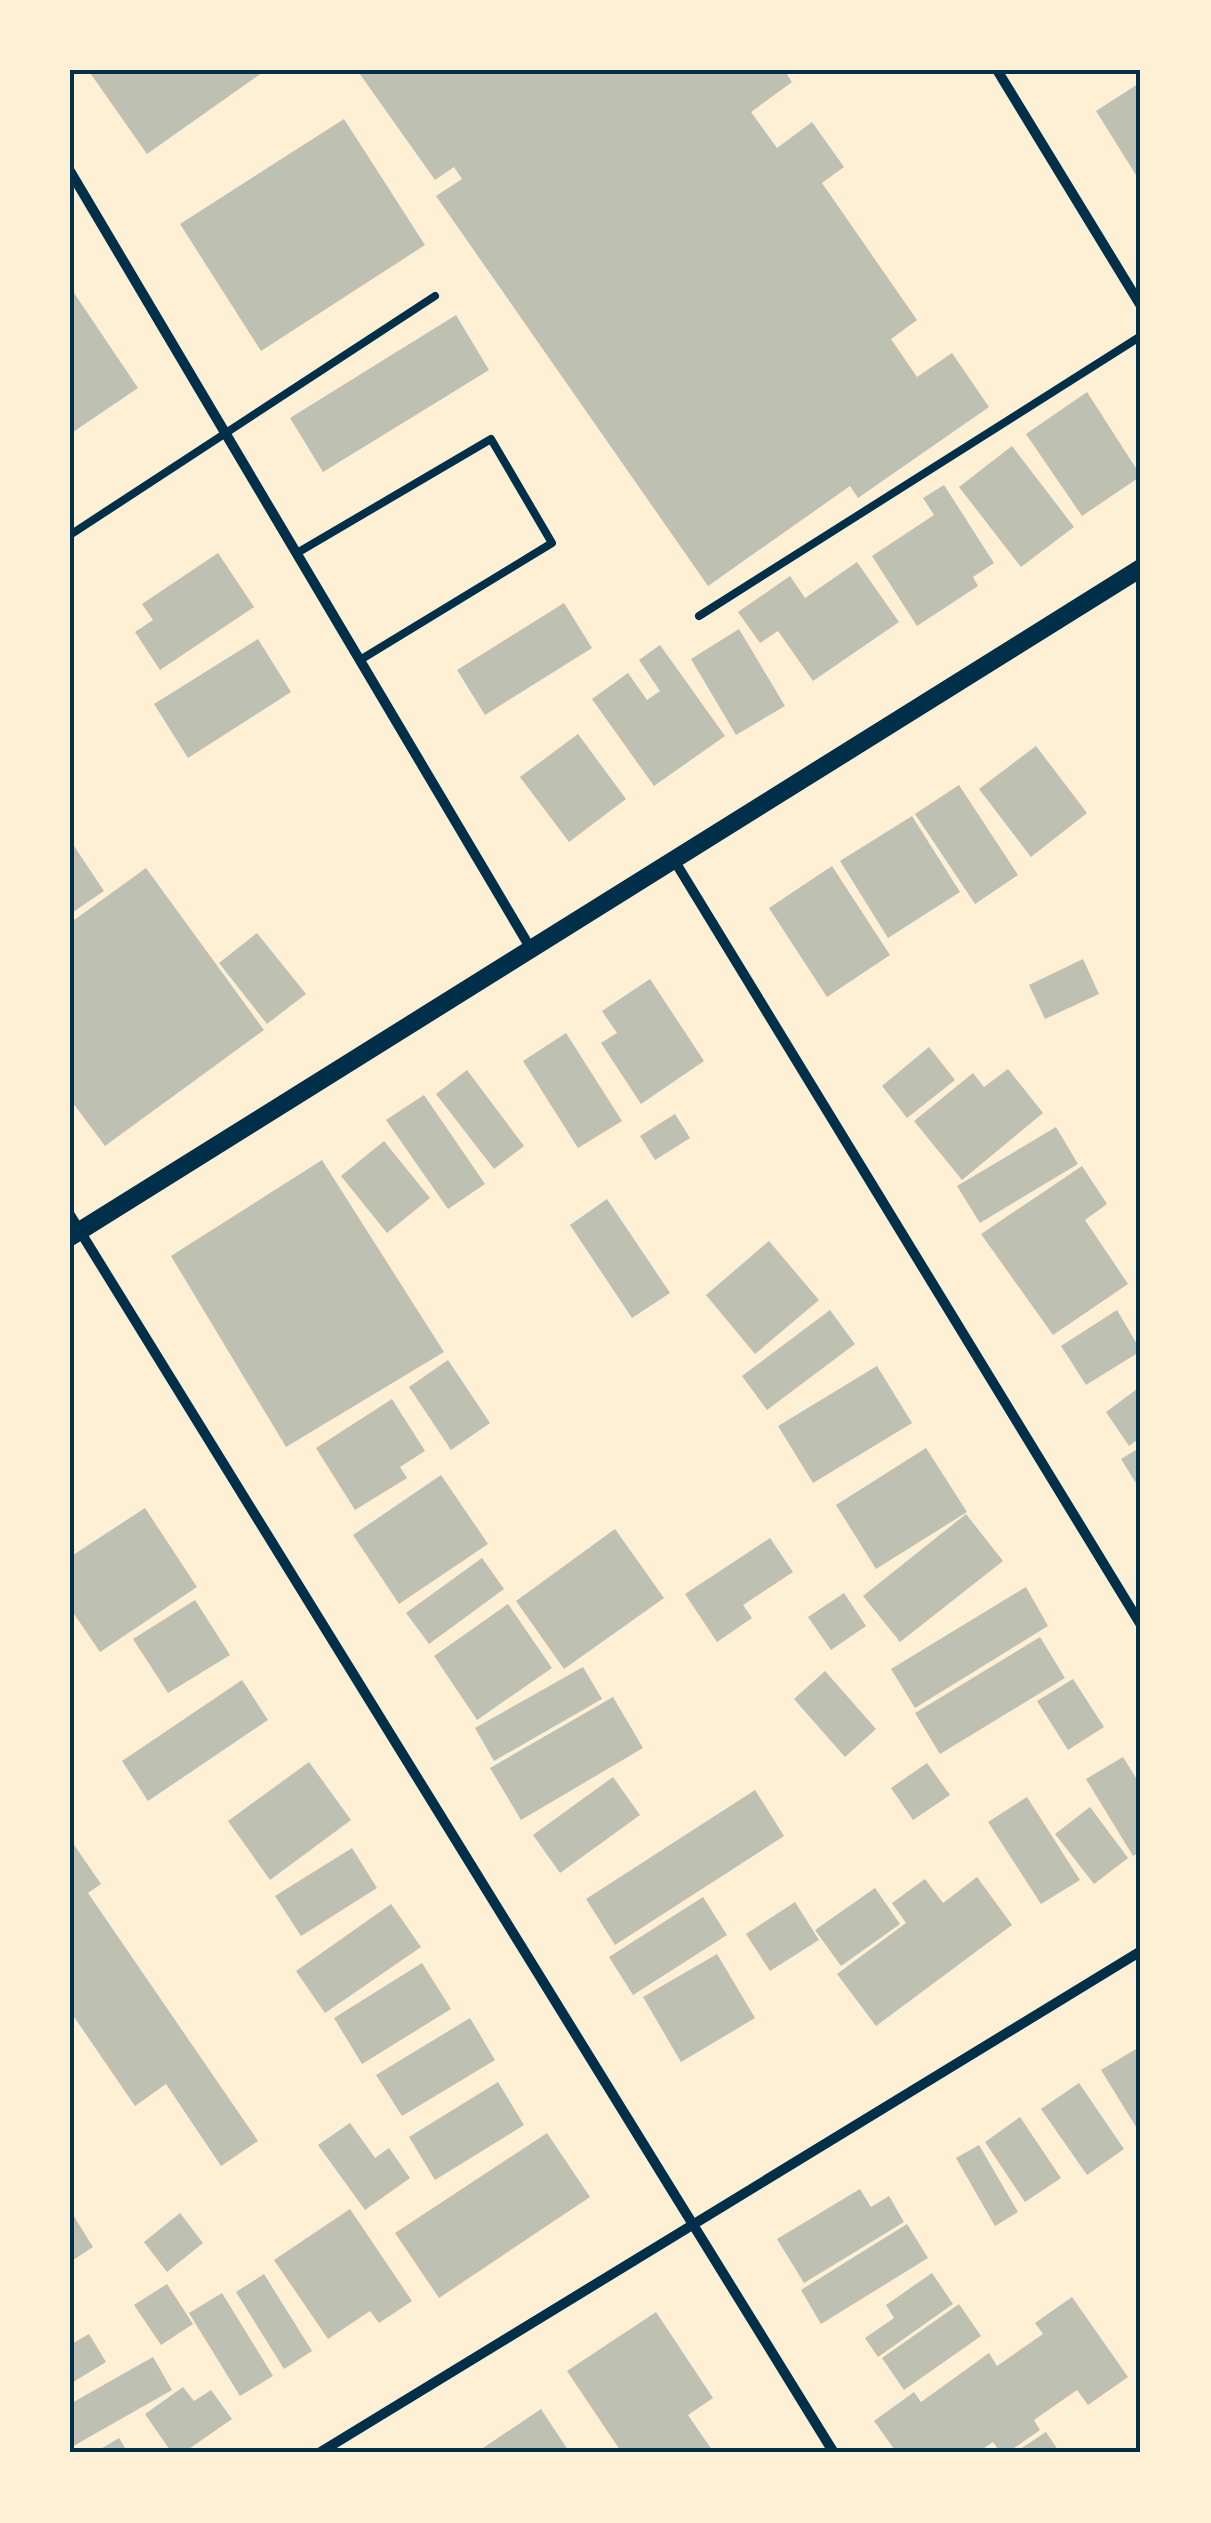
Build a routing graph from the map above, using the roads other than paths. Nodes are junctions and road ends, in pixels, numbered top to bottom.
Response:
1 (997, 70) edge
2 (70, 171) edge
3 (436, 296) dead end
4 (1141, 306) edge
5 (1141, 336) edge
6 (226, 434) junction
7 (70, 536) edge
8 (297, 553) junction
9 (1141, 568) edge
10 (699, 616) dead end
11 (360, 660) junction
12 (674, 860) junction
13 (531, 949) junction
14 (73, 1228) edge
15 (1141, 1624) edge
16 (1141, 1952) edge
17 (694, 2224) junction
18 (319, 2453) edge
19 (834, 2453) edge

1 - 4 street
2 - 6 street
3 - 6 lane
5 - 10 lane
6 - 7 lane
6 - 8 street
8 - 11 street
8 - 11 lane
9 - 12 street
11 - 13 street
12 - 13 street
12 - 15 street
13 - 14 street
14 - 17 street
16 - 17 street
17 - 18 street
17 - 19 street

